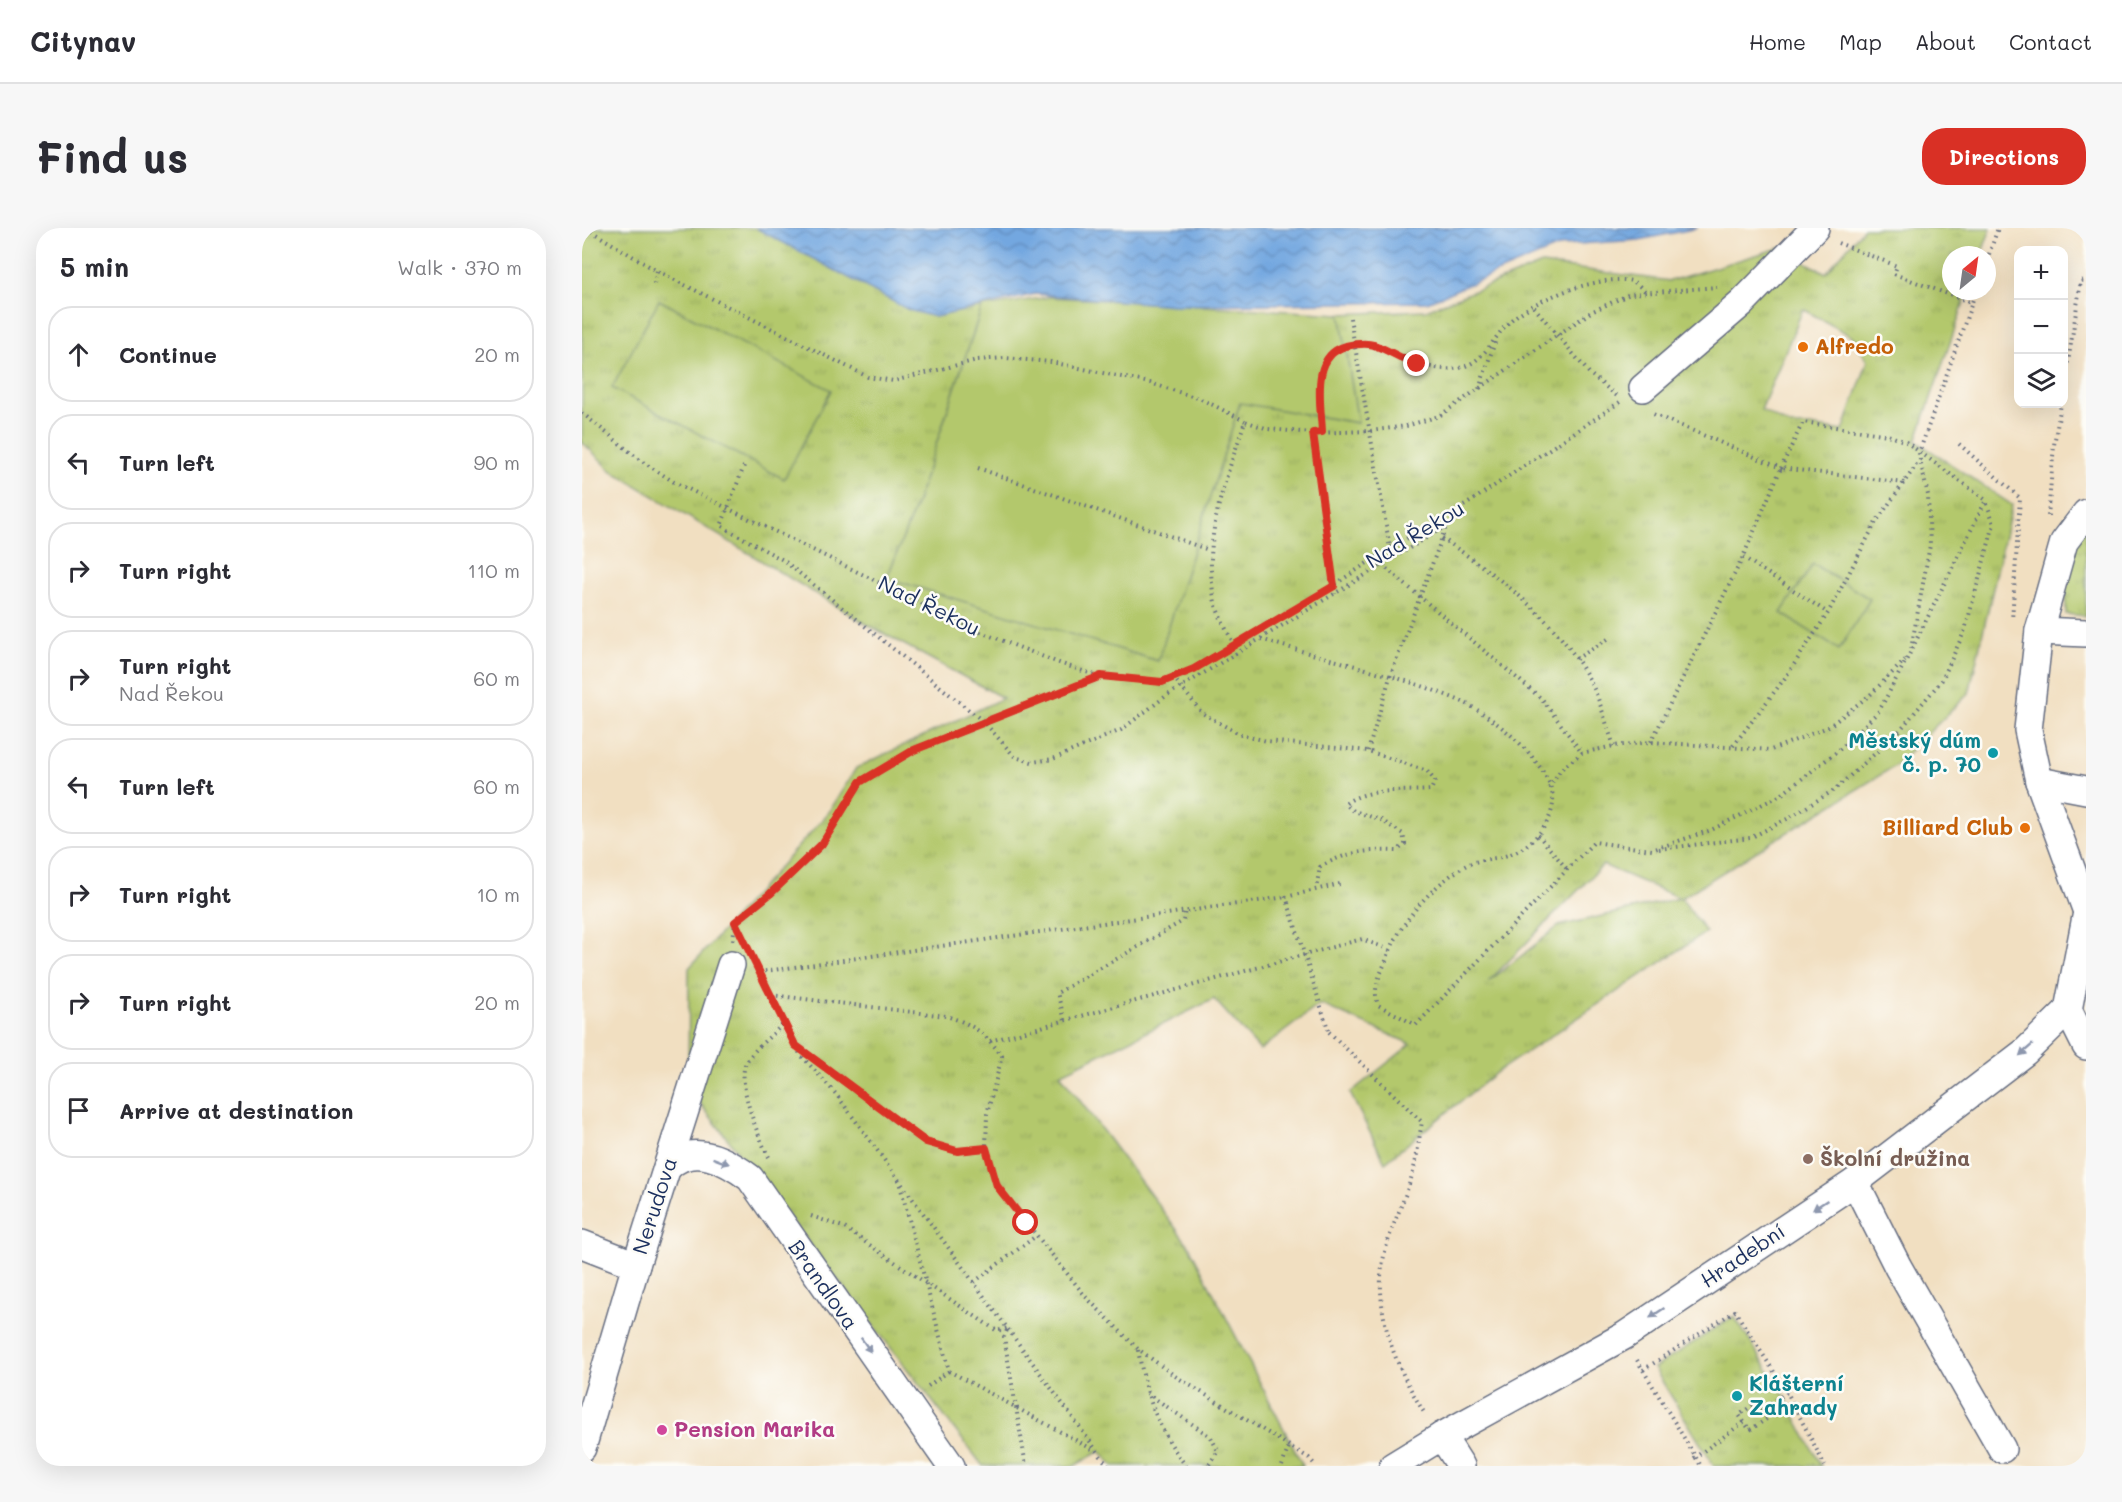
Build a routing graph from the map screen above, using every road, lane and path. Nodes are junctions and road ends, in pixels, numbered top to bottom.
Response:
1 (586, 228) edge
2 (1998, 228) edge
3 (1813, 230) edge
4 (1992, 246) edge
5 (657, 271) junction
6 (2086, 280) edge
7 (654, 284) dead end
8 (1721, 286) dead end
9 (1647, 293) junction
10 (1973, 300) edge
11 (1972, 303) junction
12 (1534, 307) junction
13 (1350, 318) dead end
14 (1557, 337) junction
15 (1496, 339) junction
16 (1356, 344) junction
17 (2068, 362) edge
18 (1479, 389) junction
19 (1637, 399) junction
20 (2060, 408) edge
21 (582, 412) edge
22 (1245, 421) junction
23 (1370, 431) junction
24 (1322, 432) junction
25 (1313, 433) junction
26 (1959, 444) dead end
27 (1919, 453) junction
28 (1920, 460) junction
29 (744, 466) dead end
30 (978, 468) dead end
31 (1781, 468) junction
32 (1906, 483) junction
33 (1986, 500) junction
34 (728, 509) junction
35 (2086, 513) edge
36 (2048, 524) dead end
37 (1442, 538) junction
38 (1390, 548) junction
39 (1209, 550) junction
40 (1743, 557) junction
41 (1382, 565) junction
42 (1334, 586) junction
43 (1335, 594) junction
44 (1419, 596) junction
45 (1828, 613) junction
46 (2012, 625) dead end
47 (2039, 631) junction
48 (2086, 633) edge
49 (1261, 639) junction
50 (1608, 639) dead end
51 (1234, 645) junction
52 (1910, 655) junction
53 (1575, 659) junction
54 (1101, 676) junction
55 (1173, 677) junction
56 (1390, 677) junction
57 (1181, 687) junction
58 (984, 722) junction
59 (1651, 742) junction
60 (1614, 746) junction
61 (1732, 746) junction
62 (1368, 751) junction
63 (1582, 753) junction
64 (2039, 781) junction
65 (1549, 788) junction
66 (2086, 790) edge
67 (1538, 835) junction
68 (1652, 850) junction
69 (1567, 869) junction
70 (1344, 882) dead end
71 (1316, 889) junction
72 (1286, 897) junction
73 (2086, 909) edge
74 (1185, 910) junction
75 (2086, 917) edge
76 (1390, 950) junction
77 (743, 956) junction
78 (759, 972) junction
79 (771, 995) junction
80 (2068, 1010) junction
81 (1065, 1020) junction
82 (784, 1023) junction
83 (990, 1041) junction
84 (795, 1045) junction
85 (2086, 1046) edge
86 (986, 1148) junction
87 (771, 1161) dead end
88 (668, 1167) junction
89 (899, 1181) junction
90 (1855, 1182) junction
91 (784, 1229) junction
92 (1036, 1236) junction
93 (582, 1244) edge
94 (636, 1265) junction
95 (974, 1282) junction
96 (928, 1285) junction
97 (1008, 1328) junction
98 (1617, 1339) junction
99 (1137, 1349) junction
100 (1643, 1370) junction
101 (1787, 1392) junction
102 (1146, 1393) junction
103 (1016, 1409) junction
104 (1762, 1410) junction
105 (1744, 1422) junction
106 (1442, 1436) junction
107 (1289, 1446) junction
108 (582, 1448) edge
109 (2002, 1449) dead end
110 (1095, 1450) junction
111 (1694, 1458) junction
112 (951, 1466) edge
113 (1026, 1466) edge
114 (1108, 1466) edge
115 (1186, 1466) edge
116 (1208, 1466) edge
117 (1282, 1466) edge
118 (1316, 1466) edge
119 (1393, 1466) edge
120 (1461, 1466) edge
121 (1701, 1466) edge
122 (1825, 1466) edge

1 - 5 path
2 - 4 path
3 - 11 path
3 - 19 street
5 - 7 path
5 - 22 path
6 - 17 path
8 - 9 path
9 - 12 path
9 - 14 path
10 - 11 path
11 - 27 path
12 - 14 path
12 - 15 path
13 - 16 path
14 - 18 path
14 - 19 path
15 - 16 path
15 - 18 path
16 - 23 path
16 - 24 path
18 - 23 path
19 - 31 path
19 - 38 path, Nad Řekou
20 - 36 path
21 - 34 path, Nad Řekou
22 - 25 path
22 - 39 path
23 - 24 path
23 - 38 path
24 - 25 path
25 - 42 path
26 - 46 path
27 - 28 path
27 - 31 path
27 - 33 path
28 - 32 path
28 - 52 path
29 - 34 path
30 - 39 path
31 - 32 path
31 - 40 path
32 - 45 path
33 - 52 path
33 - 68 path
34 - 54 path, Nad Řekou
34 - 58 path
35 - 47 street
37 - 41 path
37 - 44 path
37 - 53 path
38 - 42 path, Nad Řekou
39 - 51 path
40 - 45 path
40 - 59 path
41 - 43 path
41 - 44 path
42 - 43 path
42 - 51 path, Nad Řekou
43 - 49 path
44 - 56 path
44 - 63 path
45 - 61 path
47 - 48 street
47 - 64 street
49 - 56 path
49 - 57 path
50 - 53 path
51 - 55 path, Nad Řekou
52 - 61 path
52 - 68 path
53 - 60 path
54 - 55 path, Nad Řekou
54 - 58 path
55 - 57 path
56 - 62 path
56 - 65 path
57 - 58 path
57 - 62 path
58 - 77 path
59 - 60 path
59 - 61 path
60 - 63 path
62 - 71 path
63 - 65 path
64 - 66 street
64 - 73 street
65 - 67 path
67 - 69 path
67 - 76 path
68 - 69 path
69 - 76 path
70 - 71 path
71 - 72 path
72 - 74 path
72 - 106 path, bridge
74 - 78 path
74 - 81 path
75 - 80 street
76 - 81 path
77 - 78 path
77 - 88 street, Nerudova
78 - 79 path
79 - 82 path
79 - 83 path
80 - 85 street
80 -> 90 street, Hradební
81 - 83 path
82 - 84 path
82 - 87 path
83 - 86 path
84 - 86 path
84 - 89 path
86 - 92 path
88 -> 91 street, Brandlova
88 - 94 street, Nerudova
89 - 95 path
89 - 96 path
90 -> 98 street, Hradební
90 - 109 street
91 - 96 path
91 -> 112 street, Brandlova
92 - 95 path
92 - 99 path
93 - 94 street
94 - 108 street, Nerudova
95 - 97 path
96 - 97 path
96 - 103 path
97 - 103 path
97 - 110 path
98 - 100 path
98 - 106 street, Hradební
99 - 102 path
99 - 107 path
100 - 101 path
100 - 111 path
101 - 104 path
101 - 122 path
102 - 115 path
102 - 116 path
103 - 110 path
103 - 113 path
104 - 105 path
104 - 105 path
105 - 111 path
106 - 119 street, Hradební
106 - 120 street
107 - 117 path
107 - 118 path
110 - 114 path
111 - 121 path

